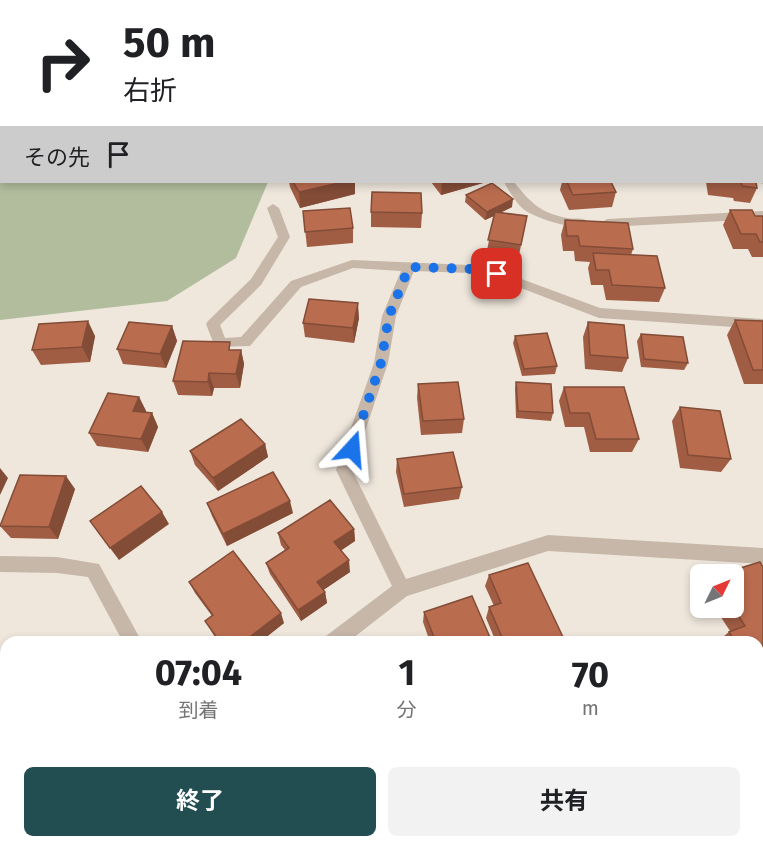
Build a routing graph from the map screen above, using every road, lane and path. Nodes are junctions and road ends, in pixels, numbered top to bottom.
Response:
1 (510, 183) edge
2 (273, 208) dead end
3 (763, 215) edge
4 (409, 267) junction
5 (763, 324) edge
6 (763, 556) edge
7 (0, 564) edge
8 (402, 589) junction
9 (130, 636) edge
10 (341, 636) edge

1 - 3 street
2 - 4 street
4 - 5 street
4 - 8 street
6 - 8 street
7 - 9 street
8 - 10 street

